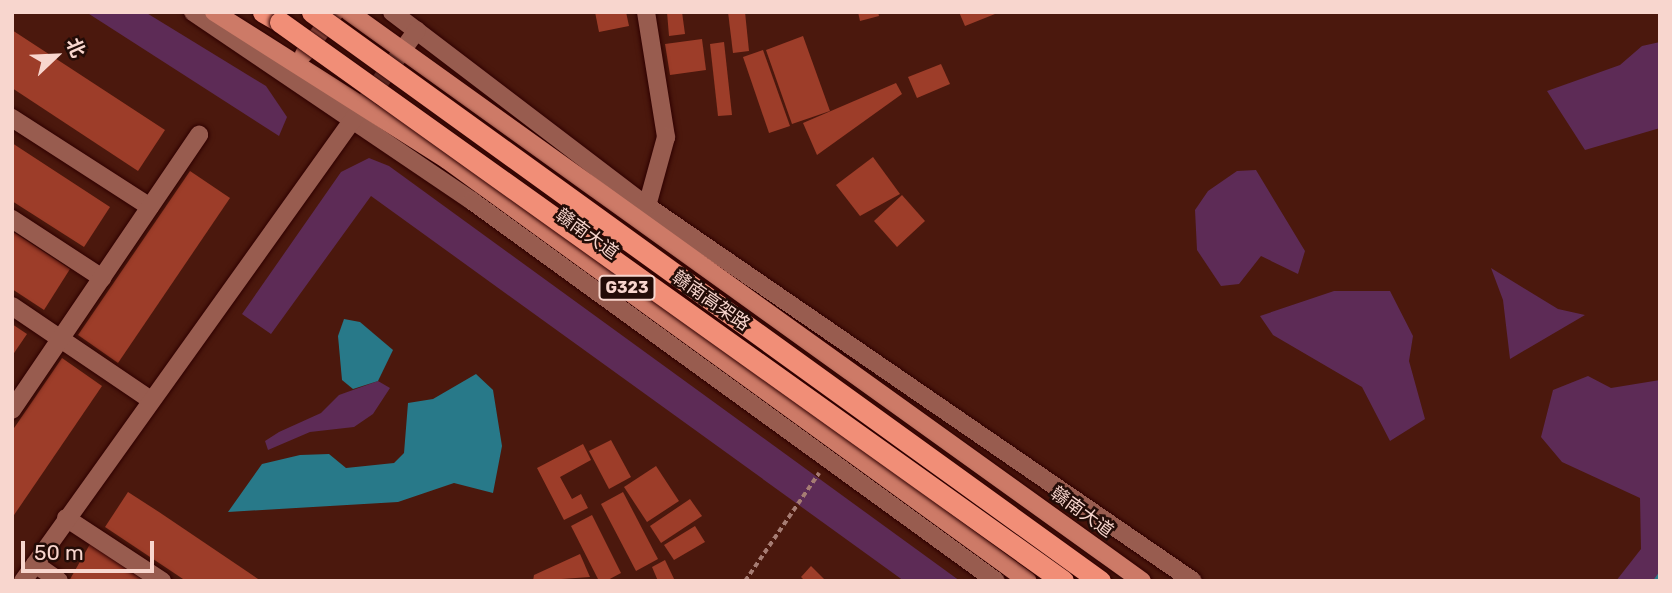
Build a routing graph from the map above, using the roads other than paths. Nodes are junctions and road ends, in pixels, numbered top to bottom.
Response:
1 (193, 12) edge
2 (214, 12) edge
3 (312, 12) edge
4 (335, 12) edge
5 (349, 12) edge
6 (392, 12) edge
7 (646, 12) edge
8 (271, 17) edge
9 (417, 30) junction
10 (401, 50) junction
11 (298, 62) junction
12 (364, 103) junction
13 (481, 106) junction
14 (12, 118) edge
15 (351, 124) junction
16 (199, 135) dead end
17 (447, 160) junction
18 (648, 206) junction
19 (150, 207) junction
20 (12, 219) edge
21 (102, 278) junction
22 (12, 306) edge
23 (61, 339) junction
24 (148, 398) junction
25 (15, 402) edge
26 (66, 518) junction
27 (35, 564) junction
28 (23, 581) edge
29 (59, 581) edge
30 (162, 581) edge
31 (996, 581) edge
32 (1028, 581) edge
33 (1063, 581) edge
34 (1100, 581) edge
35 (1142, 581) edge
36 (1194, 581) edge

1 - 15 street
2 - 11 main road, 赣南大道 / G323
3 - 34 highway, 赣南高架路, bridge
4 - 11 main road
5 - 10 main road, 赣南大道
6 - 9 street
7 - 18 street
8 - 33 highway, 赣南高架路, bridge
9 - 10 street
9 - 18 street
10 - 12 street
10 - 13 main road, 赣南大道
11 - 12 main road, 赣南大道 / G323
12 - 15 street
12 - 17 main road, 赣南大道 / G323
13 - 17 main road
13 - 35 main road, 赣南大道
14 - 19 street
15 - 24 street
15 - 31 street
16 - 19 street
17 - 32 main road, 赣南大道 / G323
18 - 36 street
19 - 21 street
20 - 21 street
21 - 23 street
22 - 23 street
23 - 24 street
23 - 25 street
24 - 26 street
26 - 27 street
26 - 30 street
27 - 28 street
27 - 29 street

